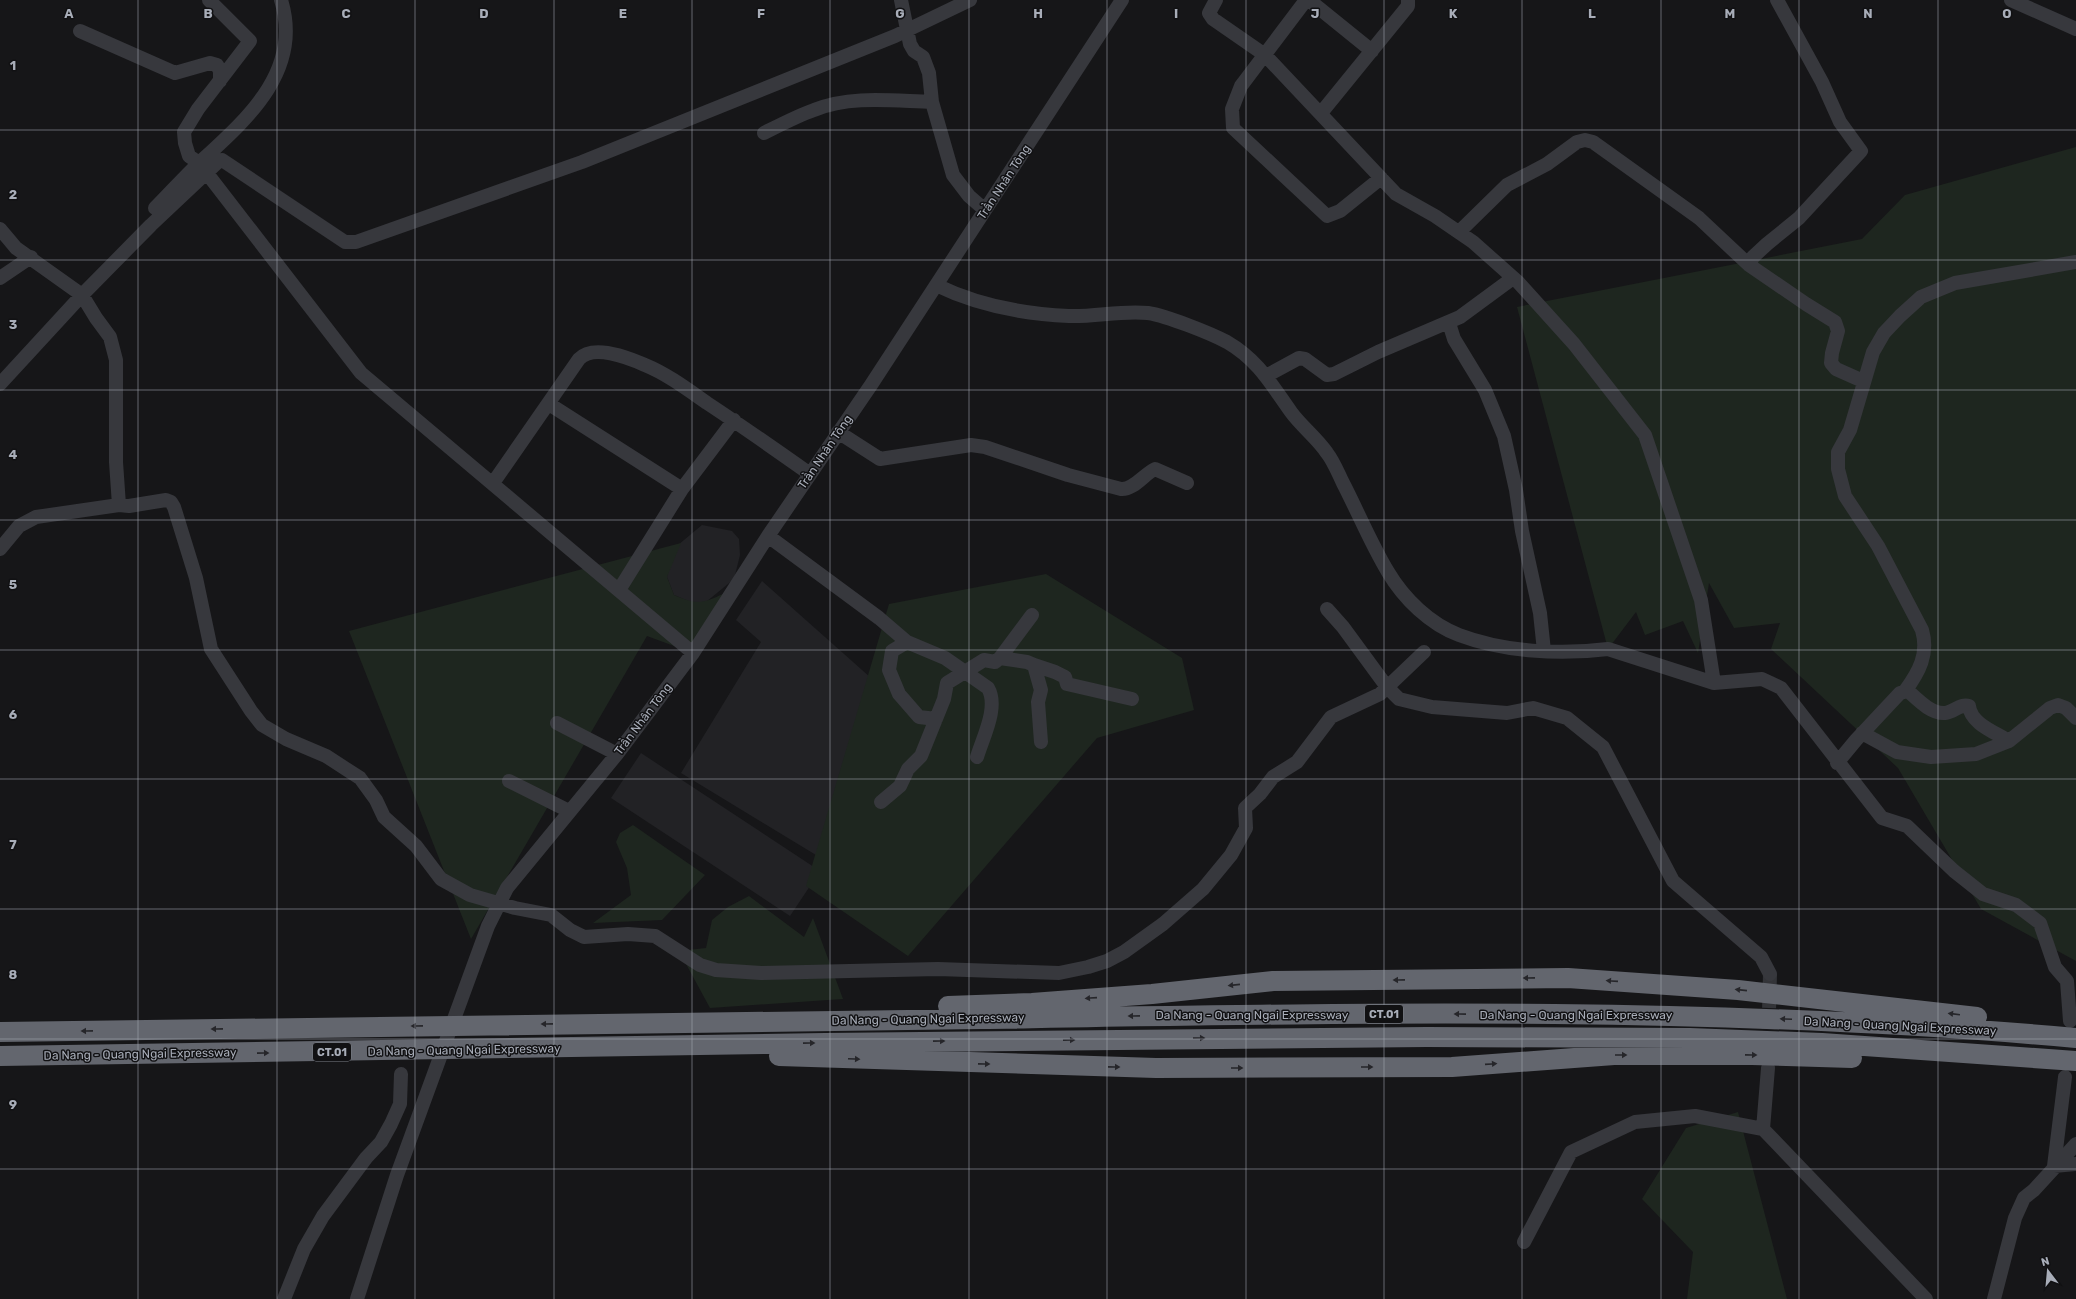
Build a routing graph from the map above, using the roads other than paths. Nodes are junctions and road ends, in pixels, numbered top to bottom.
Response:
1 (209, 0) edge
2 (282, 0) edge
3 (901, 0) edge
4 (970, 0) edge
5 (1122, 0) edge
6 (1216, 0) edge
7 (1308, 0) edge
8 (1408, 0) edge
9 (1777, 0) edge
10 (2011, 0) edge
11 (2073, 24) edge
12 (80, 31) dead end
13 (906, 31) junction
14 (245, 47) junction
15 (1372, 51) junction
16 (1265, 55) junction
17 (210, 63) junction
18 (220, 81) junction
19 (932, 102) junction
20 (1321, 113) junction
21 (764, 133) dead end
22 (202, 167) junction
23 (1380, 178) junction
24 (985, 210) junction
25 (0, 229) edge
26 (1459, 232) junction
27 (31, 257) junction
28 (2076, 262) edge
29 (1749, 265) junction
30 (0, 278) edge
31 (1513, 278) junction
32 (936, 285) junction
33 (78, 293) junction
34 (1450, 323) junction
35 (0, 373) edge
36 (1266, 376) junction
37 (1863, 381) junction
38 (0, 384) edge
39 (549, 404) junction
40 (734, 420) junction
41 (838, 432) junction
42 (810, 474) junction
43 (493, 483) junction
44 (1187, 483) dead end
45 (682, 489) junction
46 (119, 505) junction
47 (768, 536) junction
48 (0, 549) edge
49 (619, 590) junction
50 (1328, 609) dead end
51 (1032, 615) dead end
52 (907, 642) junction
53 (1544, 651) junction
54 (1424, 652) dead end
55 (693, 653) junction
56 (1000, 658) junction
57 (1034, 665) junction
58 (963, 673) junction
59 (1714, 683) junction
60 (1387, 687) junction
61 (1905, 691) junction
62 (1132, 699) dead end
63 (2076, 718) edge
64 (936, 719) junction
65 (557, 723) dead end
66 (1862, 733) junction
67 (2009, 741) junction
68 (1041, 742) dead end
69 (618, 754) junction
70 (977, 757) dead end
71 (1837, 763) junction
72 (509, 781) dead end
73 (880, 802) dead end
74 (569, 811) junction
75 (1770, 974) tunnel mouth
76 (2071, 981) edge
77 (689, 1018) junction
78 (2074, 1029) edge
79 (0, 1032) edge
80 (702, 1050) junction
81 (0, 1056) edge
82 (2072, 1067) edge
83 (1768, 1068) dead end
84 (401, 1074) dead end
85 (1763, 1128) junction
86 (2076, 1144) edge
87 (2076, 1164) edge
88 (2054, 1166) junction
89 (1524, 1242) dead end
90 (284, 1299) edge
91 (357, 1299) edge
92 (1926, 1299) edge
93 (1994, 1299) edge

1 - 14 street
2 - 22 street
3 - 13 street
4 - 13 street
5 - 24 street, Trần Nhân Tông
6 - 16 street
7 - 15 street
7 - 16 street
8 - 15 street
9 - 29 street
10 - 11 street
12 - 17 street
13 - 19 street
13 - 22 street
14 - 17 street
14 - 18 street
15 - 20 street
16 - 20 street
16 - 23 street
17 - 18 street
18 - 22 street
19 - 21 street
19 - 24 street
20 - 23 street
22 - 33 street
22 - 43 street
23 - 26 street
24 - 32 street, Trần Nhân Tông
25 - 27 street
26 - 29 street
26 - 31 street
27 - 30 street
27 - 33 street
28 - 37 street
29 - 37 street
31 - 34 street
31 - 59 street
32 - 36 street
32 - 41 street, Trần Nhân Tông
33 - 35 street
33 - 38 street
33 - 46 street
34 - 36 street
34 - 53 street
36 - 53 street
37 - 61 street
39 - 40 street
39 - 43 street
39 - 45 street
40 - 42 street
40 - 45 street
41 - 42 street, Trần Nhân Tông
41 - 44 street
42 - 47 street, Trần Nhân Tông
43 - 49 street
45 - 49 street
46 - 48 street
46 - 60 street
47 - 52 street
47 - 55 street, Trần Nhân Tông
49 - 55 street
50 - 60 street
51 - 56 street
52 - 58 street
52 - 64 street
53 - 59 street
54 - 60 street
55 - 69 street, Trần Nhân Tông
56 - 57 street
56 - 58 street
57 - 62 street
57 - 68 street
58 - 64 street
58 - 70 street
59 - 71 street
60 - 75 street
61 - 66 street
61 - 67 street
63 - 67 street
64 - 73 street
65 - 69 street
66 - 67 street
66 - 71 street
69 - 74 street, Trần Nhân Tông
71 - 76 street
72 - 74 street
74 - 91 street, Trần Nhân Tông
76 - 78 street
78 -> 77 highway, Da Nang - Quang Ngai Expressway / CT.01
78 -> 77 highway
77 -> 79 highway, Da Nang - Quang Ngai Expressway / CT.01
81 -> 80 highway, Da Nang - Quang Ngai Expressway / CT.01
80 -> 82 highway
80 -> 82 highway, Da Nang - Quang Ngai Expressway / CT.01
82 - 88 street
83 - 85 street
84 - 90 street
85 - 89 street
85 - 92 street
86 - 88 street
87 - 88 street
88 - 93 street

